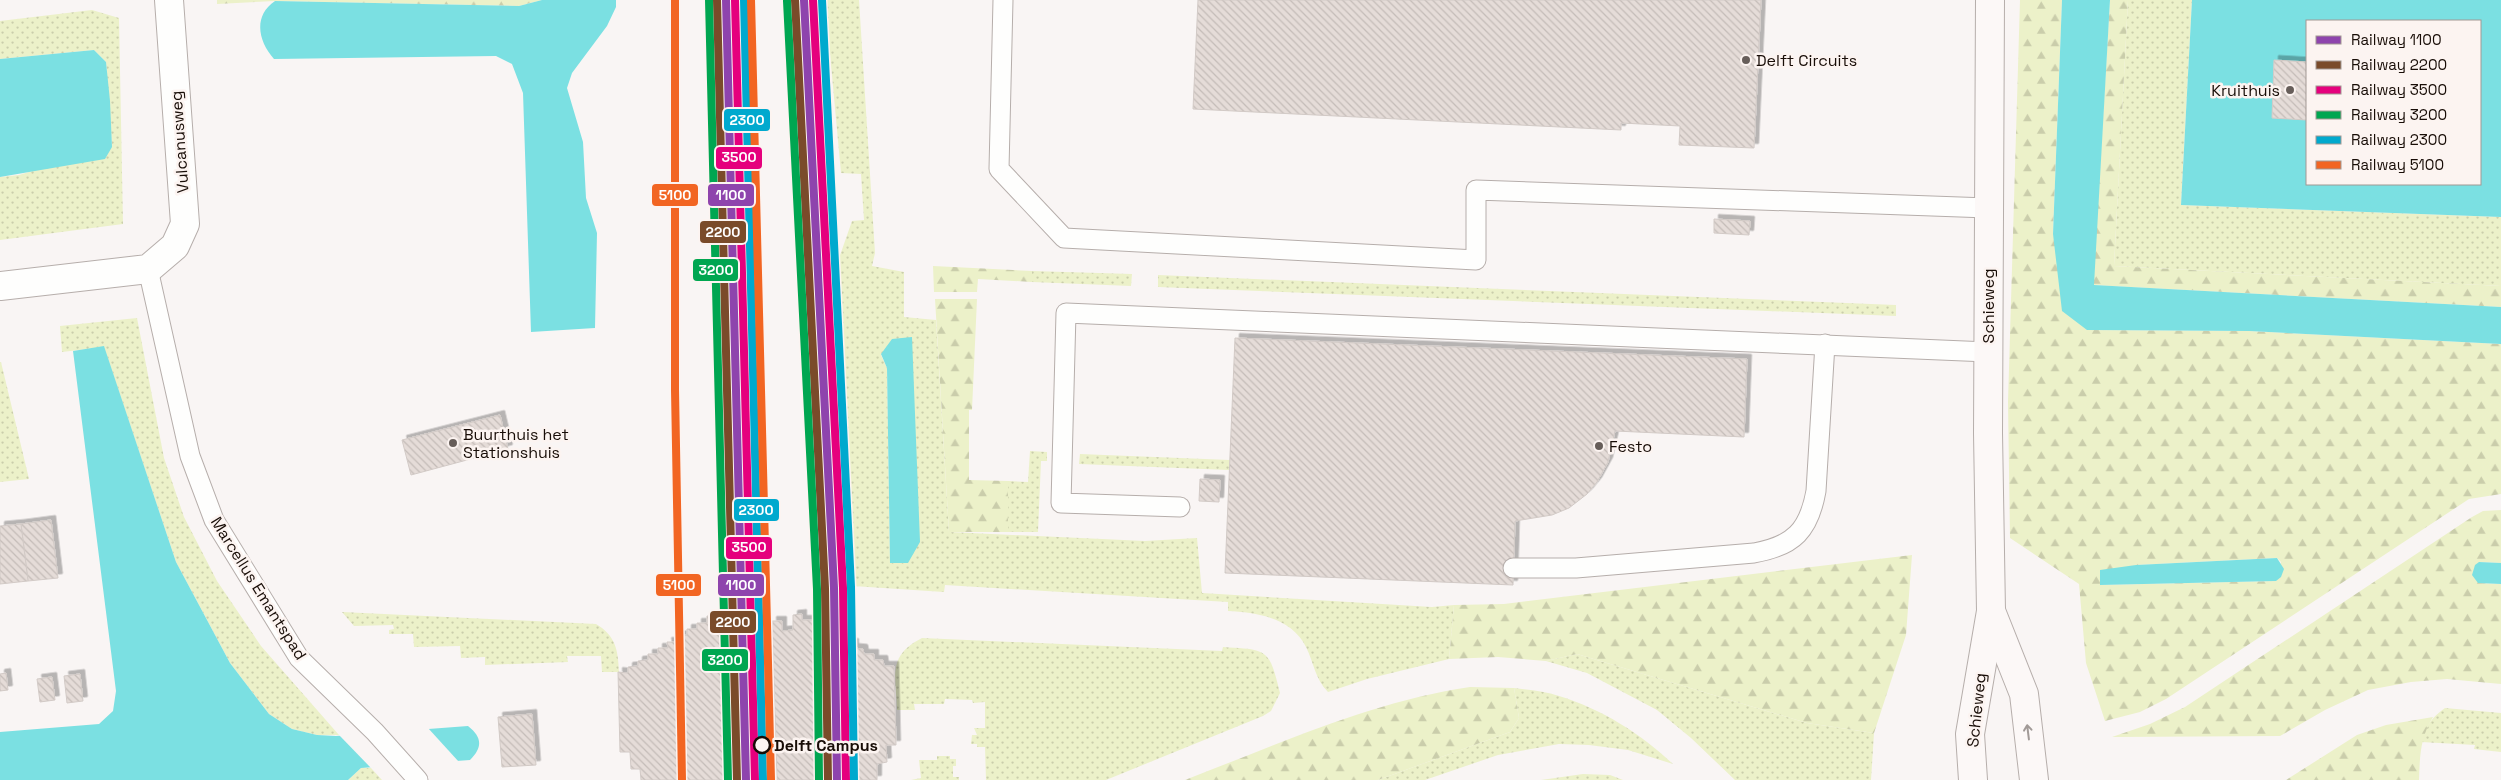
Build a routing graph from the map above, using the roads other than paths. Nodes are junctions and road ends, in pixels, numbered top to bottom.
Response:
1 (169, 0) edge
2 (1003, 0) edge
3 (1990, 0) edge
4 (1988, 208) junction
5 (148, 269) junction
6 (0, 286) edge
7 (1825, 344) junction
8 (1988, 352) junction
9 (1180, 507) dead end
10 (1513, 568) dead end
11 (1991, 611) junction
12 (412, 773) edge
13 (1973, 780) edge
14 (2034, 780) edge

1 - 5 street, Vulcanusweg
2 - 4 lane
3 - 4 street, Schieweg
4 - 8 street, Schieweg
5 - 6 street
5 - 12 lane, Marcellus Emantspad
7 - 8 lane
7 - 9 lane
7 - 10 lane
8 - 11 street, Schieweg
11 - 13 street, Schieweg
14 -> 11 street, Schieweg

